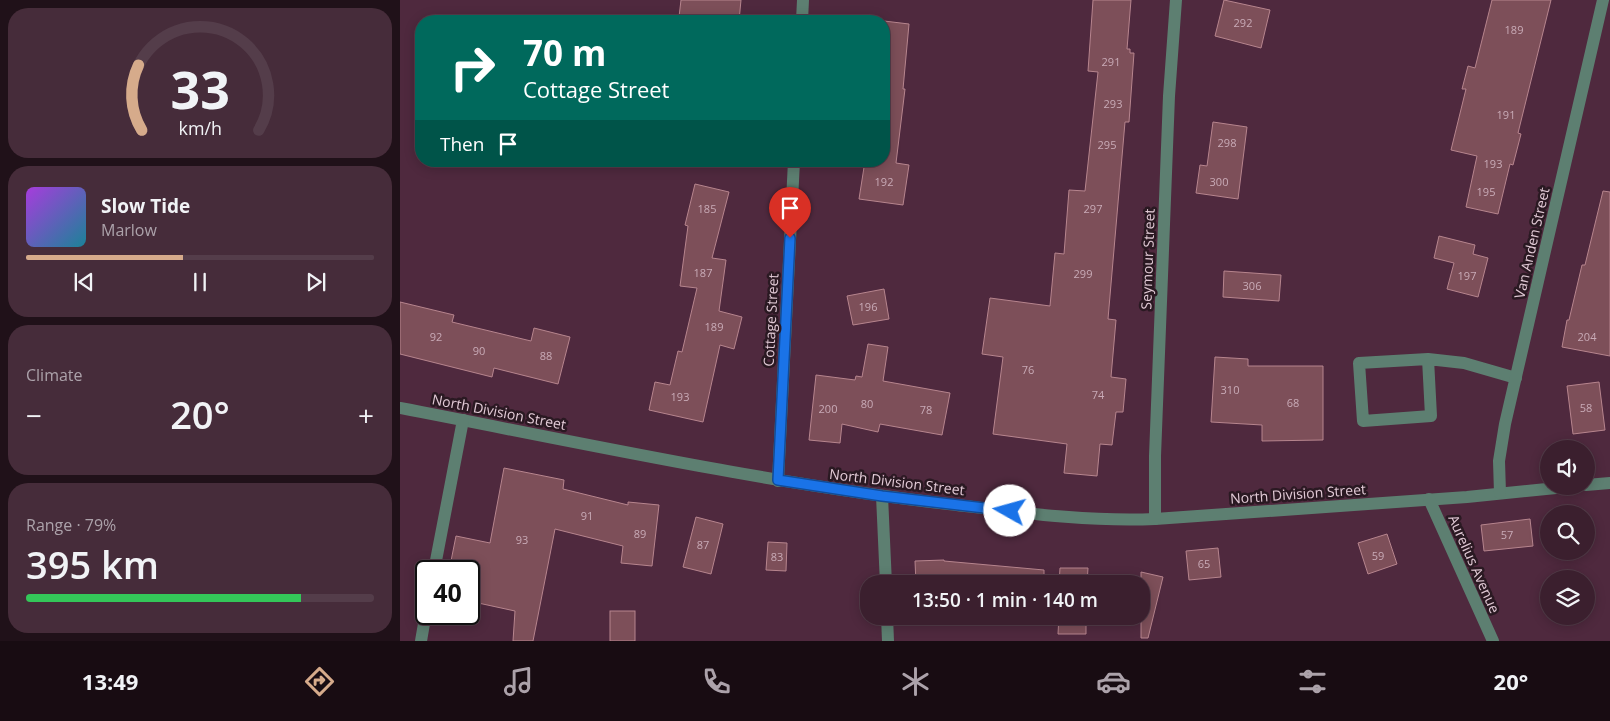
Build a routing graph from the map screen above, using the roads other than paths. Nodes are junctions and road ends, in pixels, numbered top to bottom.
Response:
1 (803, 0) edge
2 (1176, 0) edge
3 (1603, 0) edge
4 (802, 15) edge
5 (794, 167) edge
6 (1428, 359) junction
7 (1516, 378) junction
8 (400, 408) edge
9 (463, 420) junction
10 (778, 480) junction
11 (1610, 483) edge
12 (1595, 484) edge
13 (1540, 489) edge
14 (1500, 493) junction
15 (882, 496) junction
16 (1429, 499) junction
17 (1155, 519) junction
18 (436, 560) edge
19 (886, 575) edge
20 (424, 625) edge
21 (887, 625) edge
22 (421, 641) edge
23 (888, 641) edge
24 (1493, 641) edge

1 - 4 street
2 - 17 street, Seymour Street
3 - 7 street, Van Anden Street
5 - 10 street, Cottage Street
6 - 6 street
6 - 7 street
7 - 14 street, Van Anden Street
8 - 9 street, North Division Street
9 - 10 street, North Division Street
9 - 18 street
10 - 15 street, North Division Street
11 - 12 street
13 - 14 street, North Division Street
14 - 16 street, North Division Street
15 - 17 street, North Division Street
15 - 19 street
16 - 17 street, North Division Street
16 - 24 street, Aurelius Avenue
20 - 22 street
21 - 23 street

